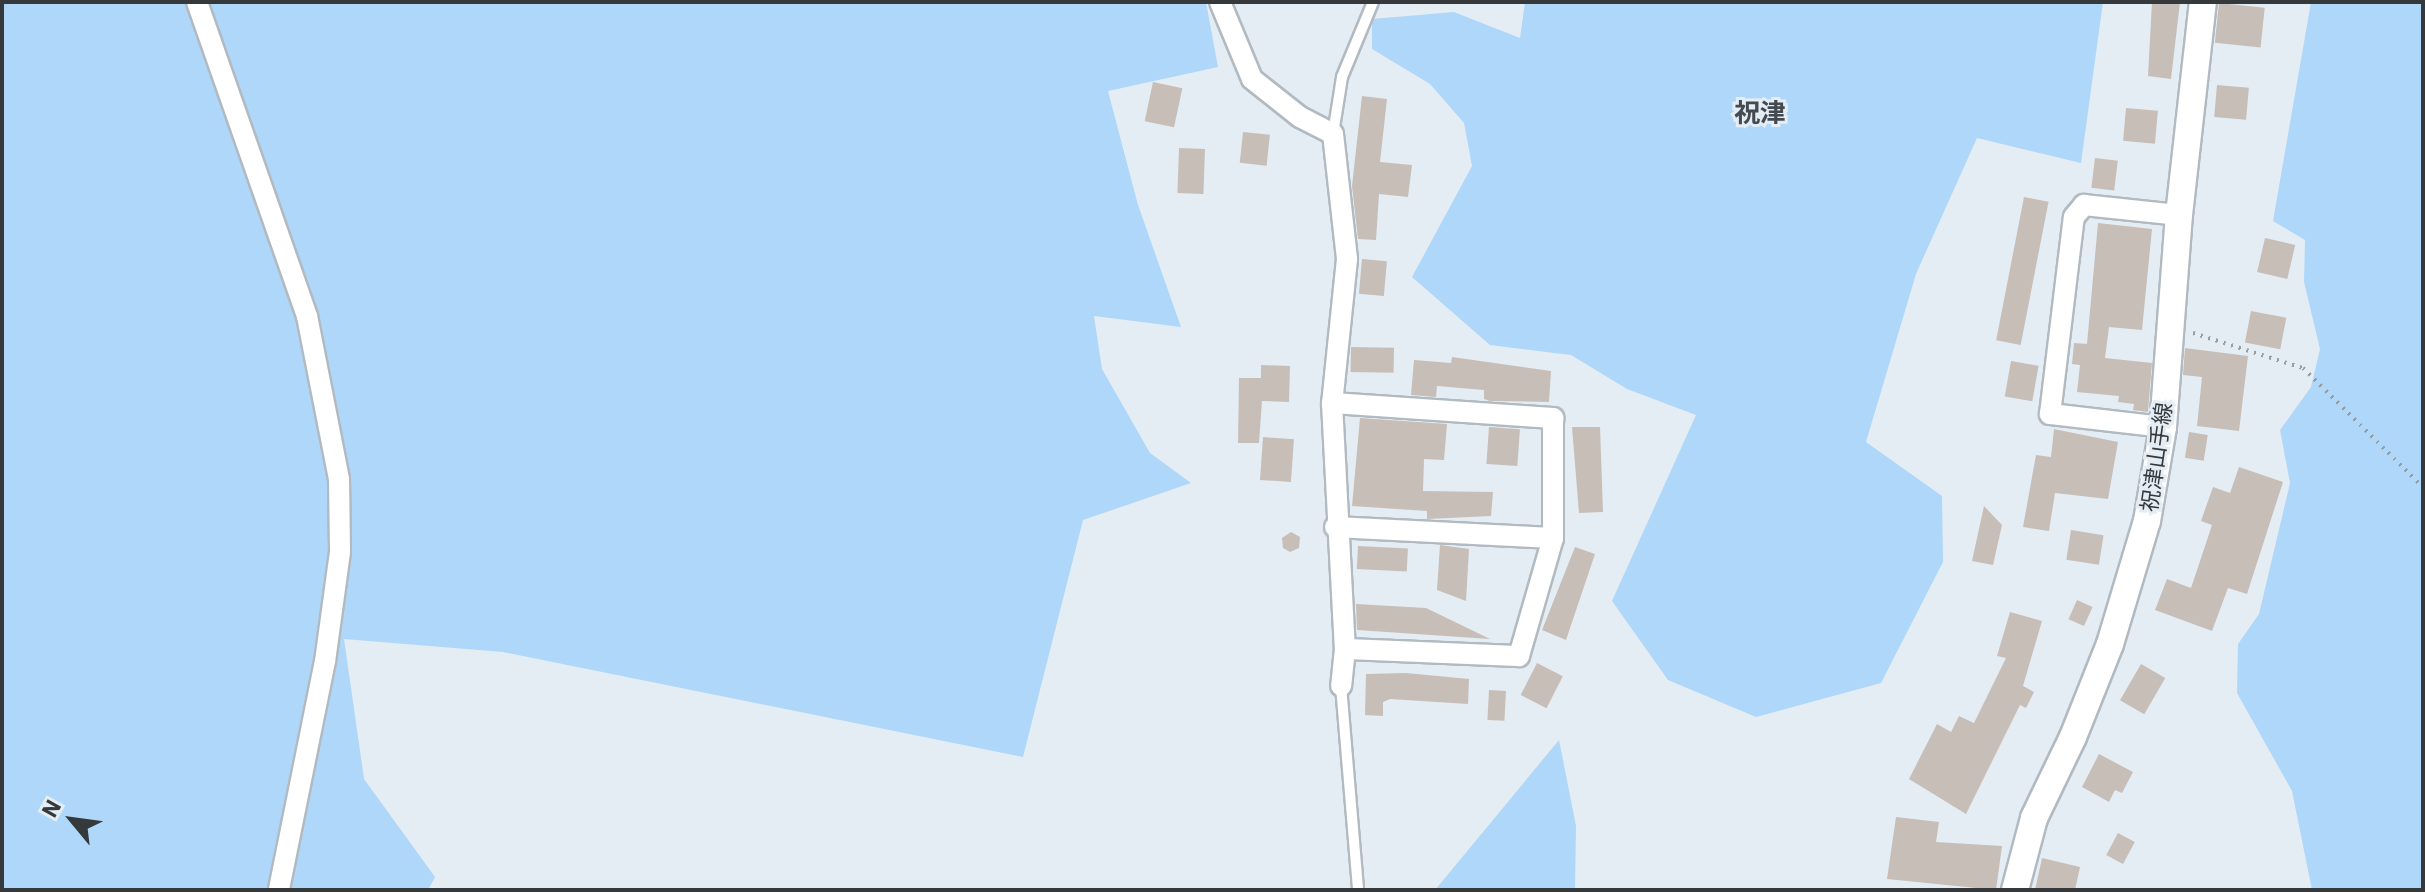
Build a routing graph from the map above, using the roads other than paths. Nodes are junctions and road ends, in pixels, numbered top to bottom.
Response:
1 (197, 2) edge
2 (1220, 2) edge
3 (1373, 2) edge
4 (2203, 2) edge
5 (1333, 134) junction
6 (2179, 215) junction
7 (1332, 403) junction
8 (2163, 427) junction
9 (1335, 527) junction
10 (1553, 538) junction
11 (1345, 649) junction
12 (1341, 686) joint
13 (279, 890) edge
14 (1358, 890) edge
15 (2015, 890) edge

1 - 13 street
2 - 5 street
3 - 5 lane
4 - 6 street, 祝津山手線
5 - 7 street
6 - 8 street, 祝津山手線
6 - 8 street
7 - 9 street
7 - 10 street
8 - 15 street, 祝津山手線
9 - 10 street
9 - 11 street
10 - 11 street
11 - 12 street
12 - 14 lane

